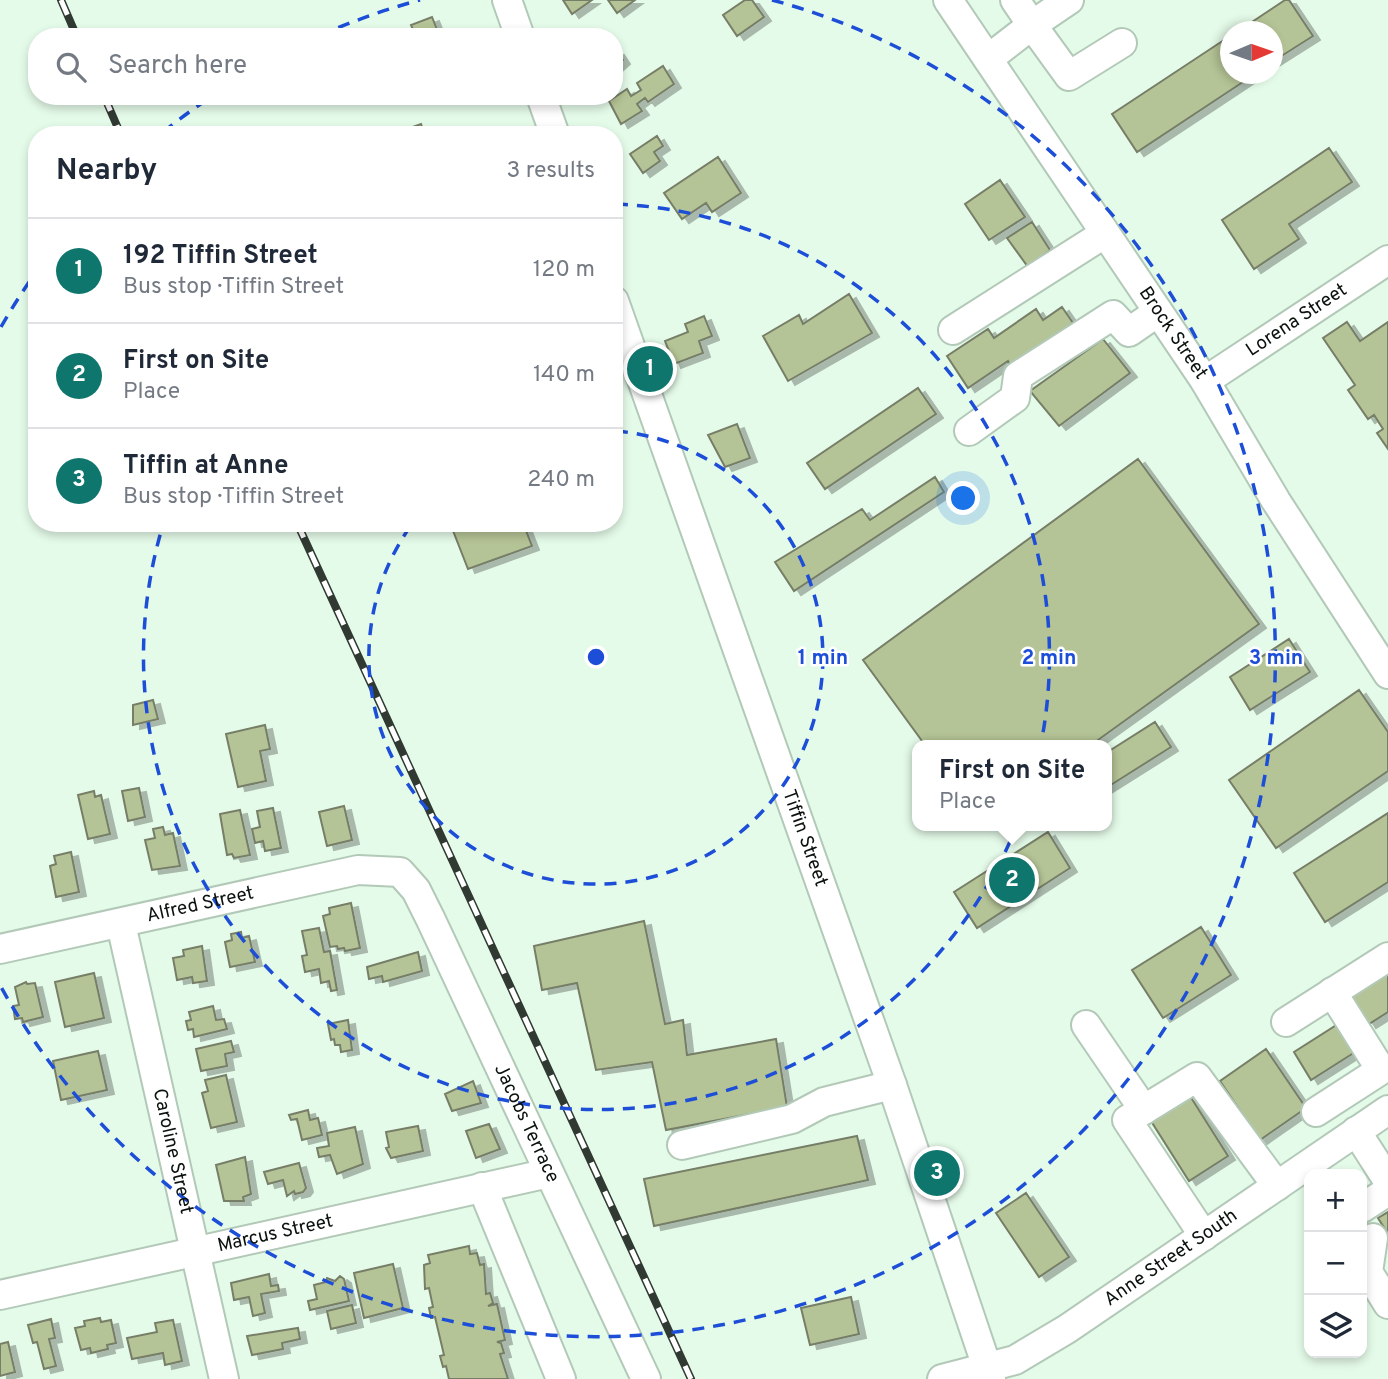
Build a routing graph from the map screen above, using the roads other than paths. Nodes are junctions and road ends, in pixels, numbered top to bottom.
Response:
1 (507, 0) edge
2 (948, 0) edge
3 (1015, 0) edge
4 (1069, 0) edge
5 (1032, 25) junction
6 (517, 28) edge
7 (1122, 43) dead end
8 (988, 60) junction
9 (544, 105) edge
10 (552, 126) edge
11 (1104, 234) junction
12 (1388, 260) edge
13 (1158, 312) junction
14 (623, 326) edge
15 (953, 330) dead end
16 (1205, 381) junction
17 (969, 431) dead end
18 (1388, 674) edge
19 (400, 872) joint
20 (121, 924) junction
21 (0, 949) edge
22 (1388, 957) edge
23 (1332, 992) junction
24 (1286, 1022) dead end
25 (1086, 1025) dead end
26 (1381, 1055) edge
27 (892, 1085) junction
28 (1344, 1094) junction
29 (1143, 1110) junction
30 (1316, 1112) dead end
31 (1370, 1122) edge
32 (682, 1144) dead end
33 (549, 1173) junction
34 (1388, 1181) edge
35 (1277, 1186) junction
36 (482, 1188) junction
37 (1388, 1191) edge
38 (1367, 1206) edge
39 (1204, 1236) junction
40 (1374, 1239) edge
41 (195, 1252) junction
42 (0, 1296) edge
43 (1388, 1304) edge
44 (989, 1374) edge
45 (224, 1379) edge
46 (561, 1379) edge
47 (646, 1379) edge
48 (942, 1379) edge

1 - 6 street
2 - 8 street, Brock Street
3 - 5 street
4 - 5 street
5 - 7 street
5 - 8 street
8 - 11 street, Brock Street
9 - 10 street
11 - 13 street, Brock Street
11 - 15 street
12 - 16 street, Lorena Street
13 - 16 street, Brock Street
13 - 17 street
14 - 27 street, Tiffin Street
16 - 18 street, Brock Street
19 - 20 street, Alfred Street
19 - 33 street, Jacobs Terrace
20 - 21 street, Alfred Street
20 - 41 street, Caroline Street
22 - 23 street
23 - 24 street
23 - 26 street
25 - 29 street
26 - 28 street
27 - 32 street
27 - 44 street, Tiffin Street
28 - 30 street
28 - 31 street
29 - 35 street
29 - 39 street
31 - 34 street
31 - 35 street, Anne Street South
33 - 36 street, Marcus Street
33 - 47 street, Jacobs Terrace
35 - 39 street, Anne Street South
36 - 41 street, Marcus Street
36 - 46 street
37 - 38 street
39 - 44 street, Anne Street South
40 - 43 street
41 - 42 street, Marcus Street
41 - 45 street, Caroline Street
44 - 48 street, Anne Street South

